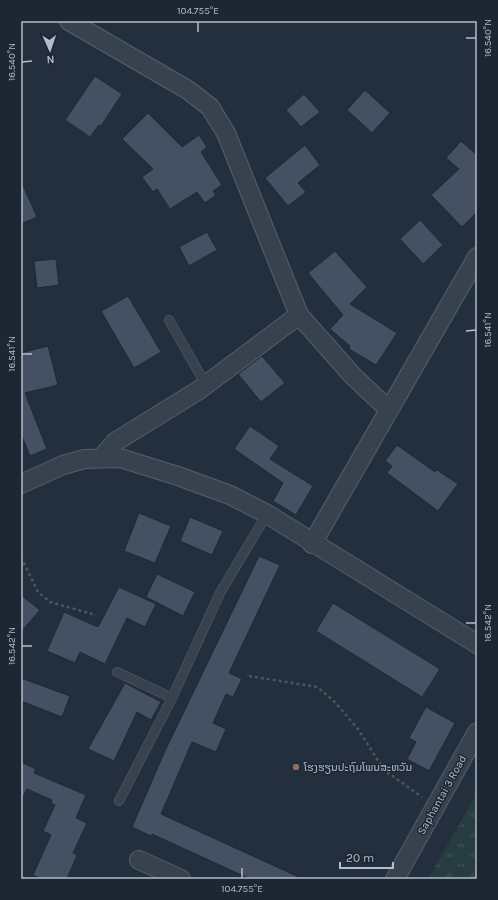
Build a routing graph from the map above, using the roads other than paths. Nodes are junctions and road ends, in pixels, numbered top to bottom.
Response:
1 (69, 21) edge
2 (477, 257) edge
3 (300, 315) junction
4 (169, 320) dead end
5 (206, 385) junction
6 (389, 410) junction
7 (101, 458) junction
8 (21, 484) edge
9 (267, 514) junction
10 (312, 544) junction
11 (477, 644) edge
12 (117, 672) dead end
13 (172, 698) junction
14 (477, 732) edge
15 (118, 801) dead end
16 (139, 860) dead end
17 (181, 879) edge
18 (395, 879) edge

1 - 3 street
2 - 6 street
3 - 5 street
3 - 6 street
4 - 5 lane
5 - 7 street
6 - 10 street
7 - 8 street
7 - 9 street
9 - 10 street
9 - 13 lane
10 - 11 street
12 - 13 lane
13 - 15 lane
14 - 18 street, Saphantai 3 Road
16 - 17 street

